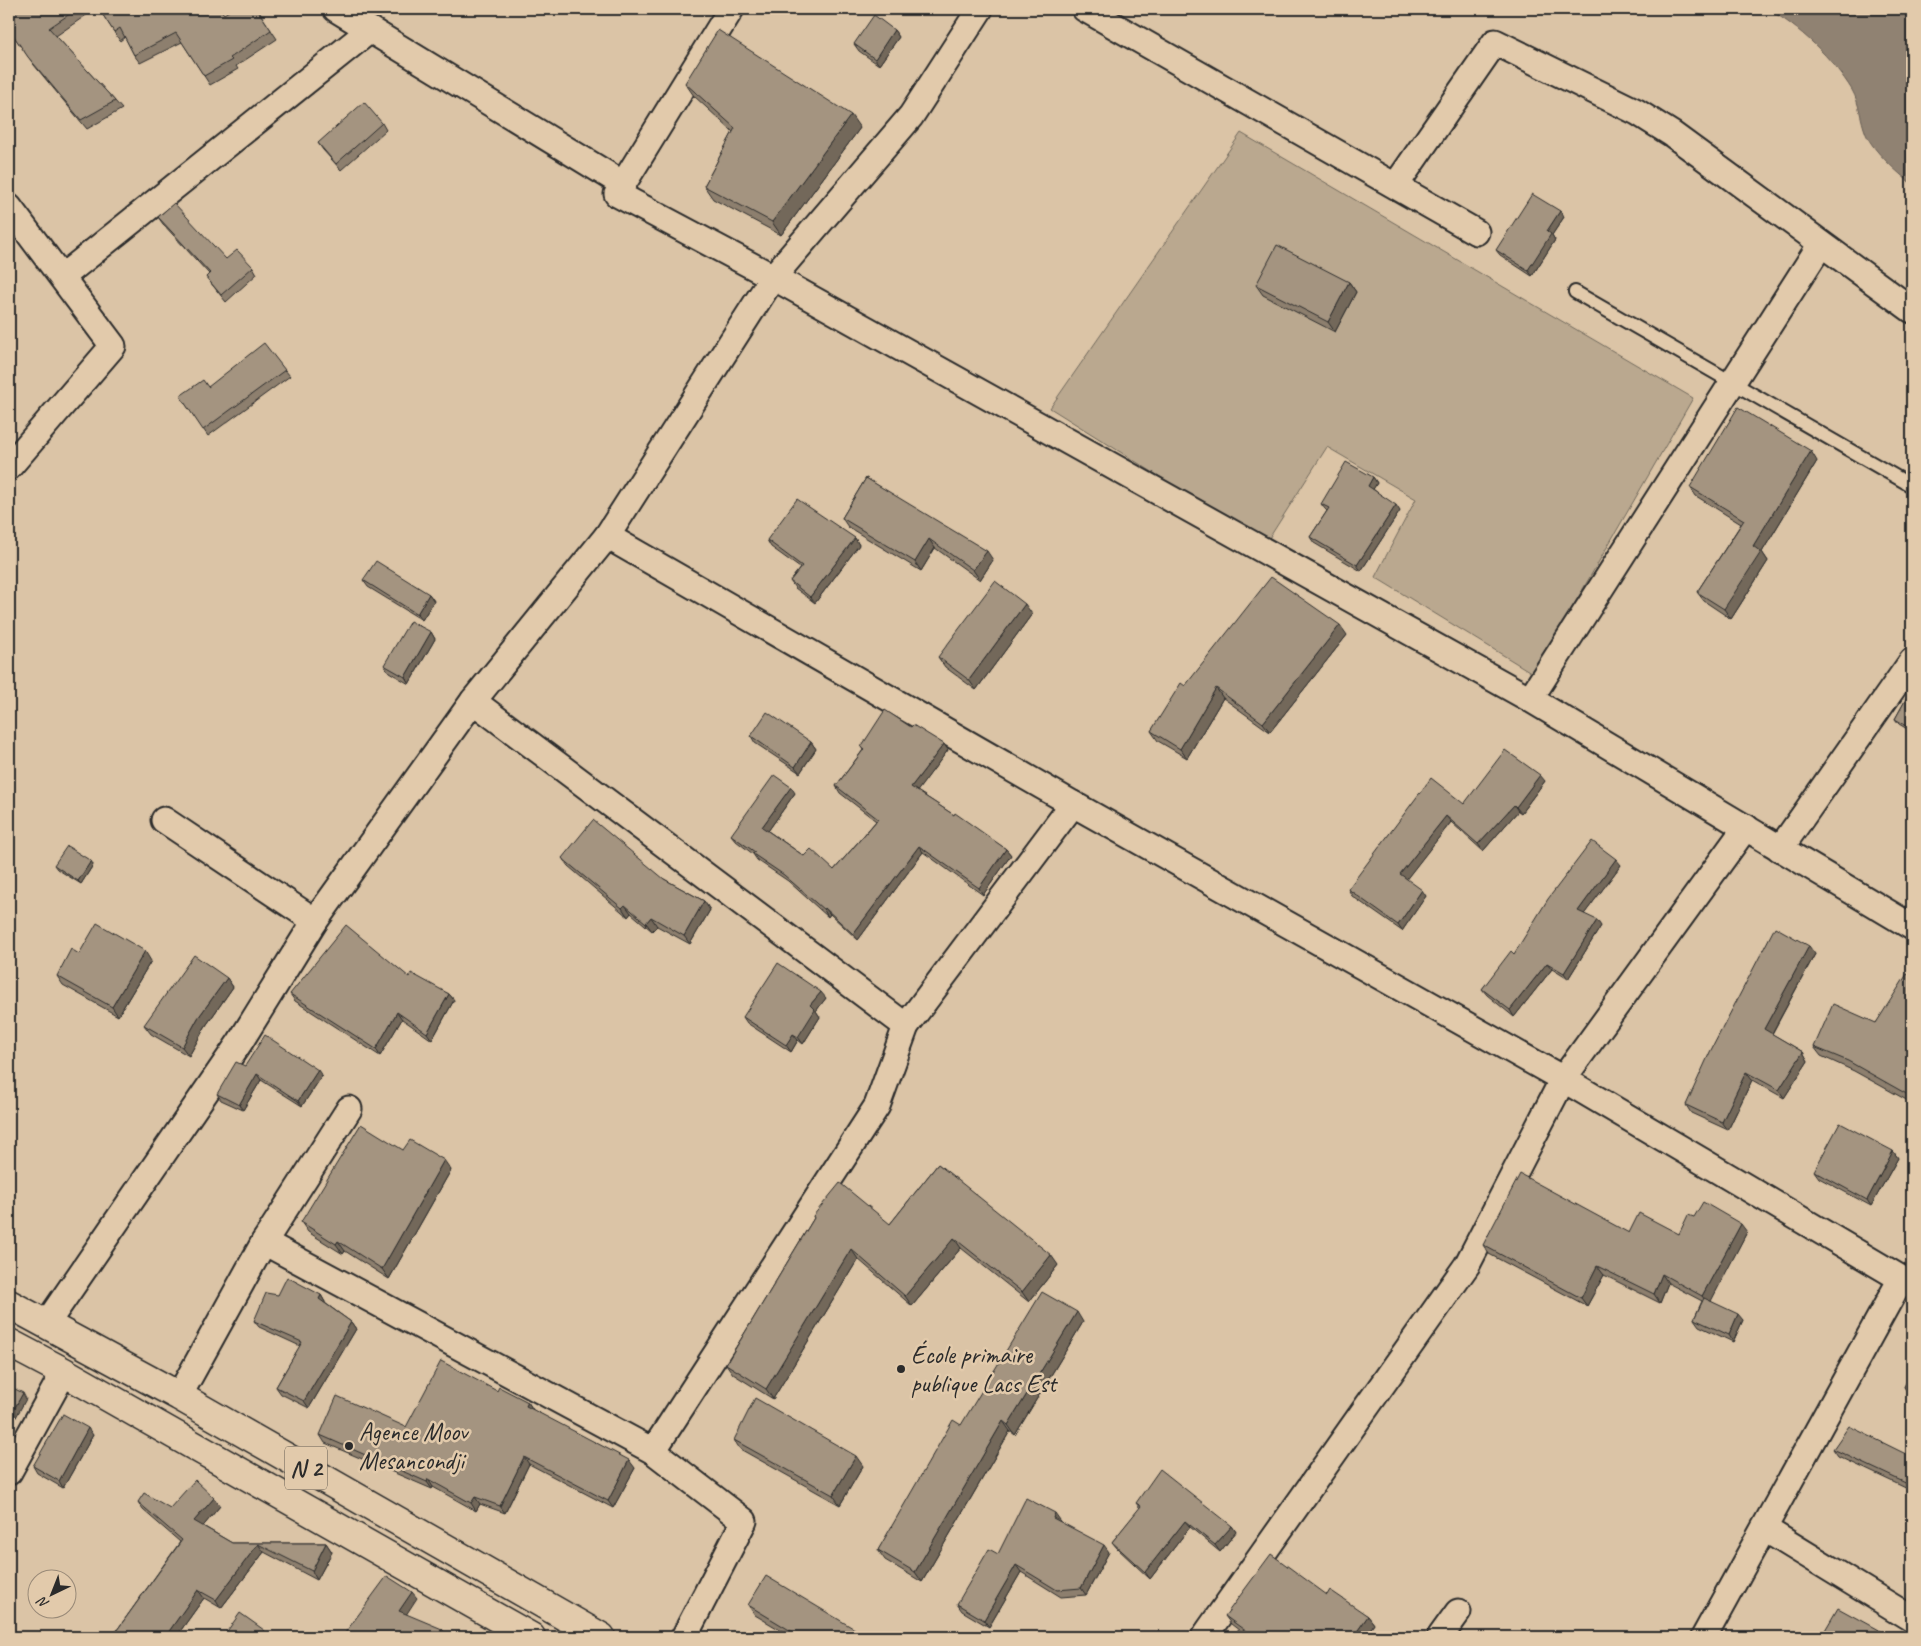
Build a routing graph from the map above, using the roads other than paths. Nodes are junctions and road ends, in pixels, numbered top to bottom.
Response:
1 (336, 9) edge
2 (731, 9) edge
3 (980, 9) edge
4 (1085, 9) edge
5 (370, 30) junction
6 (623, 184) junction
7 (1396, 185) junction
8 (9, 207) edge
9 (1476, 232) dead end
10 (1822, 244) junction
11 (62, 277) junction
12 (773, 277) junction
13 (1575, 292) dead end
14 (1912, 310) edge
15 (1733, 383) junction
16 (9, 467) edge
17 (1912, 486) edge
18 (607, 536) junction
19 (1912, 661) edge
20 (1530, 700) junction
21 (472, 701) junction
22 (1073, 804) junction
23 (164, 820) dead end
24 (1746, 827) junction
25 (1780, 849) junction
26 (315, 921) junction
27 (1912, 927) edge
28 (906, 1026) junction
29 (1563, 1080) junction
30 (349, 1109) dead end
31 (264, 1242) junction
32 (1906, 1282) edge
33 (9, 1304) edge
34 (47, 1323) junction
35 (9, 1343) edge
36 (64, 1372) junction
37 (179, 1396) junction
38 (653, 1451) junction
39 (9, 1472) edge
40 (1765, 1530) junction
41 (1458, 1612) dead end
42 (1912, 1619) edge
43 (531, 1637) edge
44 (601, 1637) edge
45 (684, 1637) edge
46 (1204, 1637) edge
47 (1440, 1637) edge
48 (1704, 1637) edge

1 - 5 street
2 - 6 street
3 - 12 street
4 - 7 street
5 - 6 street
5 - 11 street
6 - 12 street
7 - 9 street
7 - 10 street
8 - 11 street
10 - 14 street
10 - 15 street
11 - 16 street
12 - 18 street
12 - 20 street
13 - 15 lane
15 - 17 lane
15 - 20 street
18 - 21 street
18 - 22 street
19 - 25 street
20 - 24 street
21 - 26 street
21 - 28 street
22 - 28 street
22 - 29 street
23 - 26 street
24 - 25 street
24 - 29 street
25 - 27 street
26 - 34 street
28 - 38 street
29 - 32 street
29 - 46 street
30 - 31 street
31 - 37 street
31 - 38 street
32 - 40 street
33 - 34 highway, N 2
34 - 37 highway, N 2
35 - 36 highway, N 2
36 - 39 street
36 - 43 highway, N 2
37 - 44 highway, N 2
38 - 45 street
40 - 42 street
40 - 48 street
41 - 47 street

